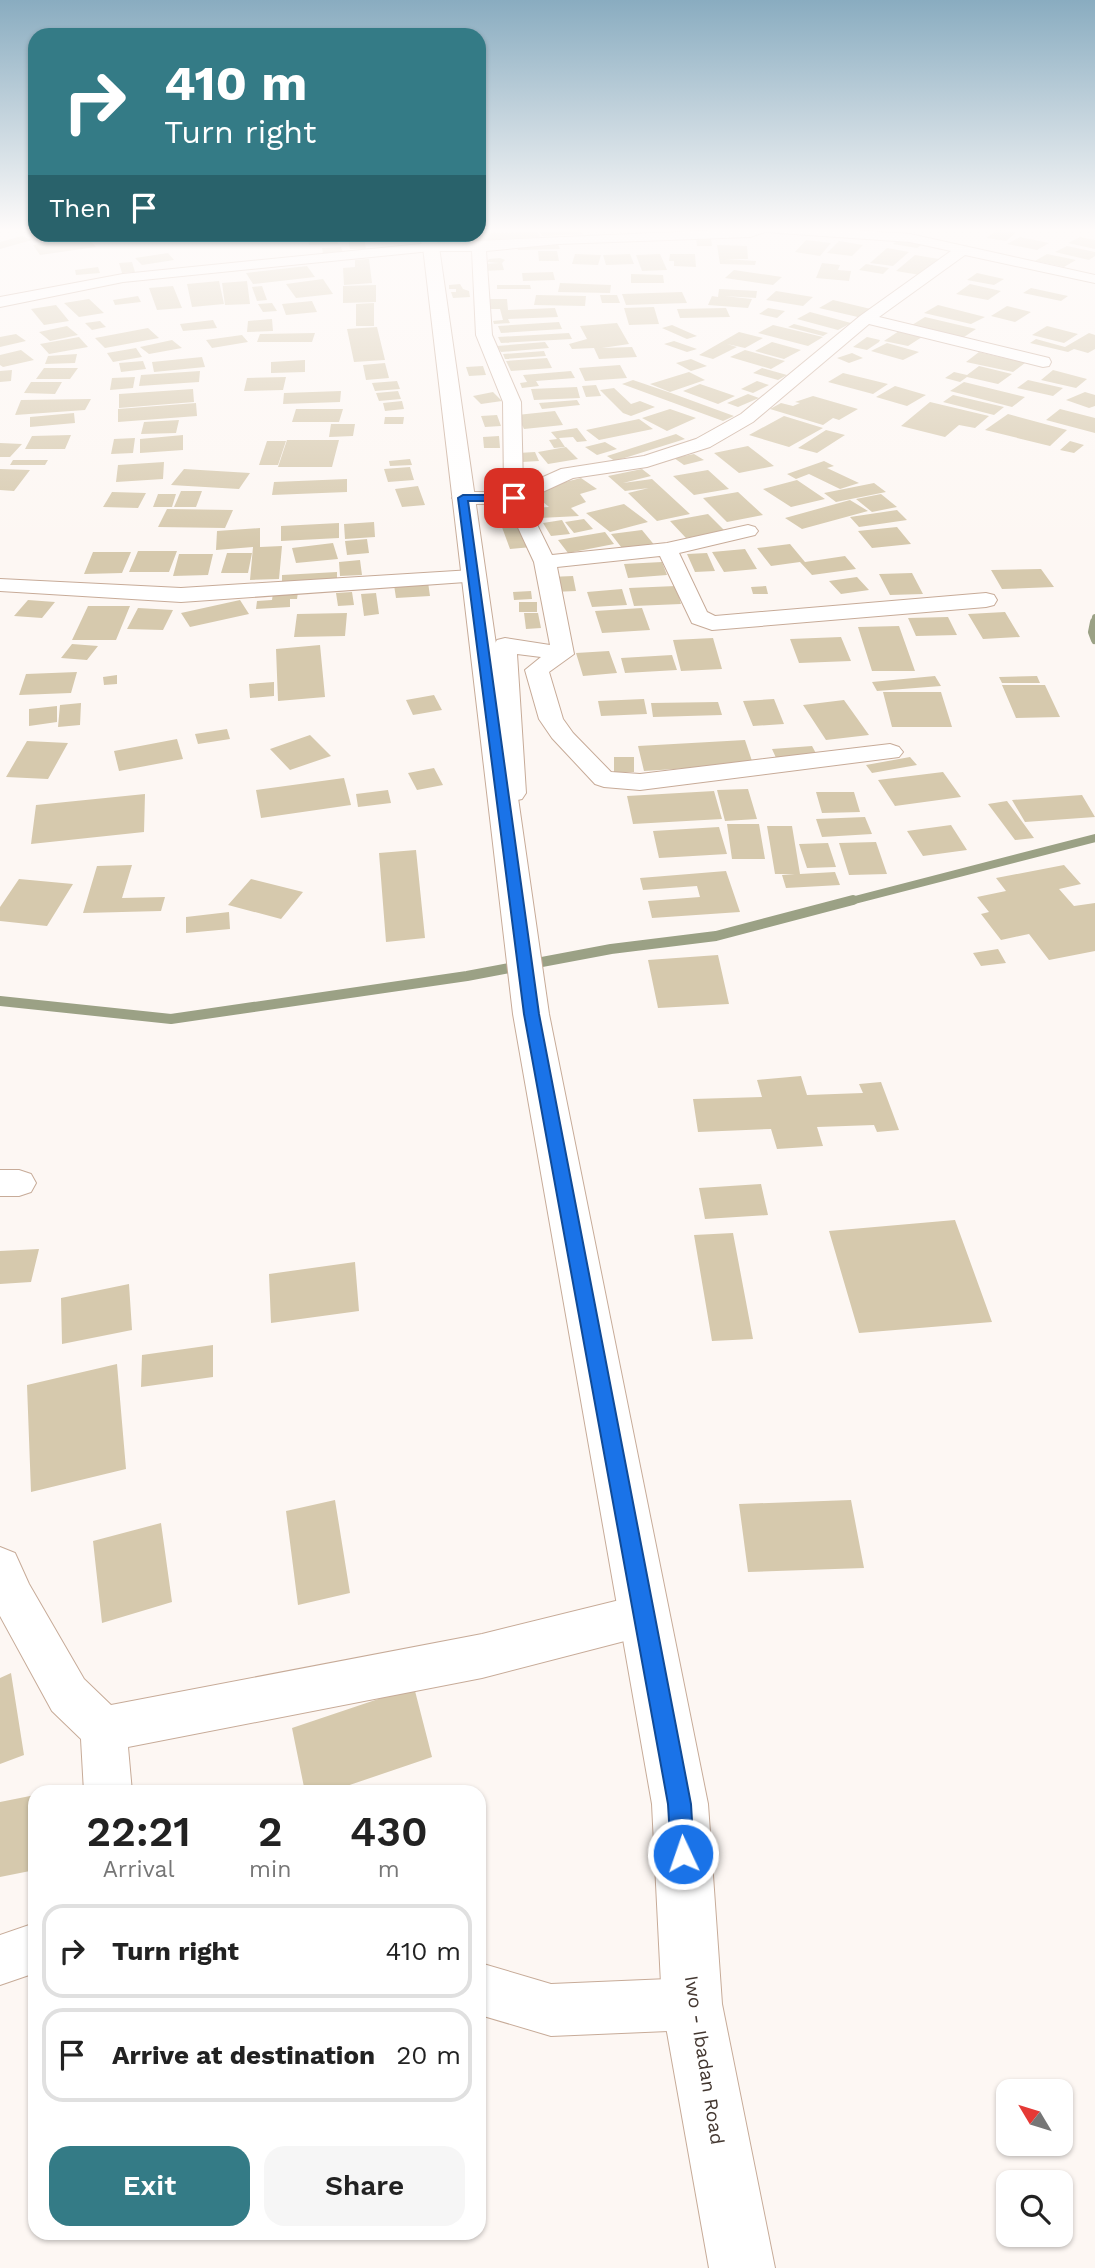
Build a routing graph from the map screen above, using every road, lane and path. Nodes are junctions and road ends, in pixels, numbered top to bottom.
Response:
1 (441, 335) edge
2 (484, 335) edge
3 (847, 335) edge
4 (931, 335) edge
5 (1043, 362) dead end
6 (463, 498) junction
7 (514, 498) junction
8 (748, 531) dead end
9 (667, 549) junction
10 (545, 562) junction
11 (472, 576) junction
12 (0, 585) edge
13 (986, 600) dead end
14 (563, 654) junction
15 (890, 752) dead end
16 (520, 924) junction
17 (0, 1567) edge
18 (644, 1615) junction
19 (103, 1729) junction
20 (107, 1785) edge
21 (28, 1950) edge
22 (0, 1960) edge
23 (486, 1991) edge
24 (692, 2004) junction
25 (742, 2268) edge

1 - 6 main road, Iwo - Ibadan Road
2 - 7 street
3 - 7 street
4 - 5 street
6 - 7 street
6 - 11 main road, Iwo - Ibadan Road
7 - 10 street
8 - 9 street
9 - 10 street
9 - 13 street
10 - 14 street
11 - 12 street
11 - 16 main road, Iwo - Ibadan Road
14 - 15 street
14 - 16 street
16 - 18 main road, Iwo - Ibadan Road
17 - 19 street
18 - 19 street
18 - 24 main road, Iwo - Ibadan Road
19 - 20 street
21 - 22 street
23 - 24 street
24 - 25 main road, Iwo - Ibadan Road

